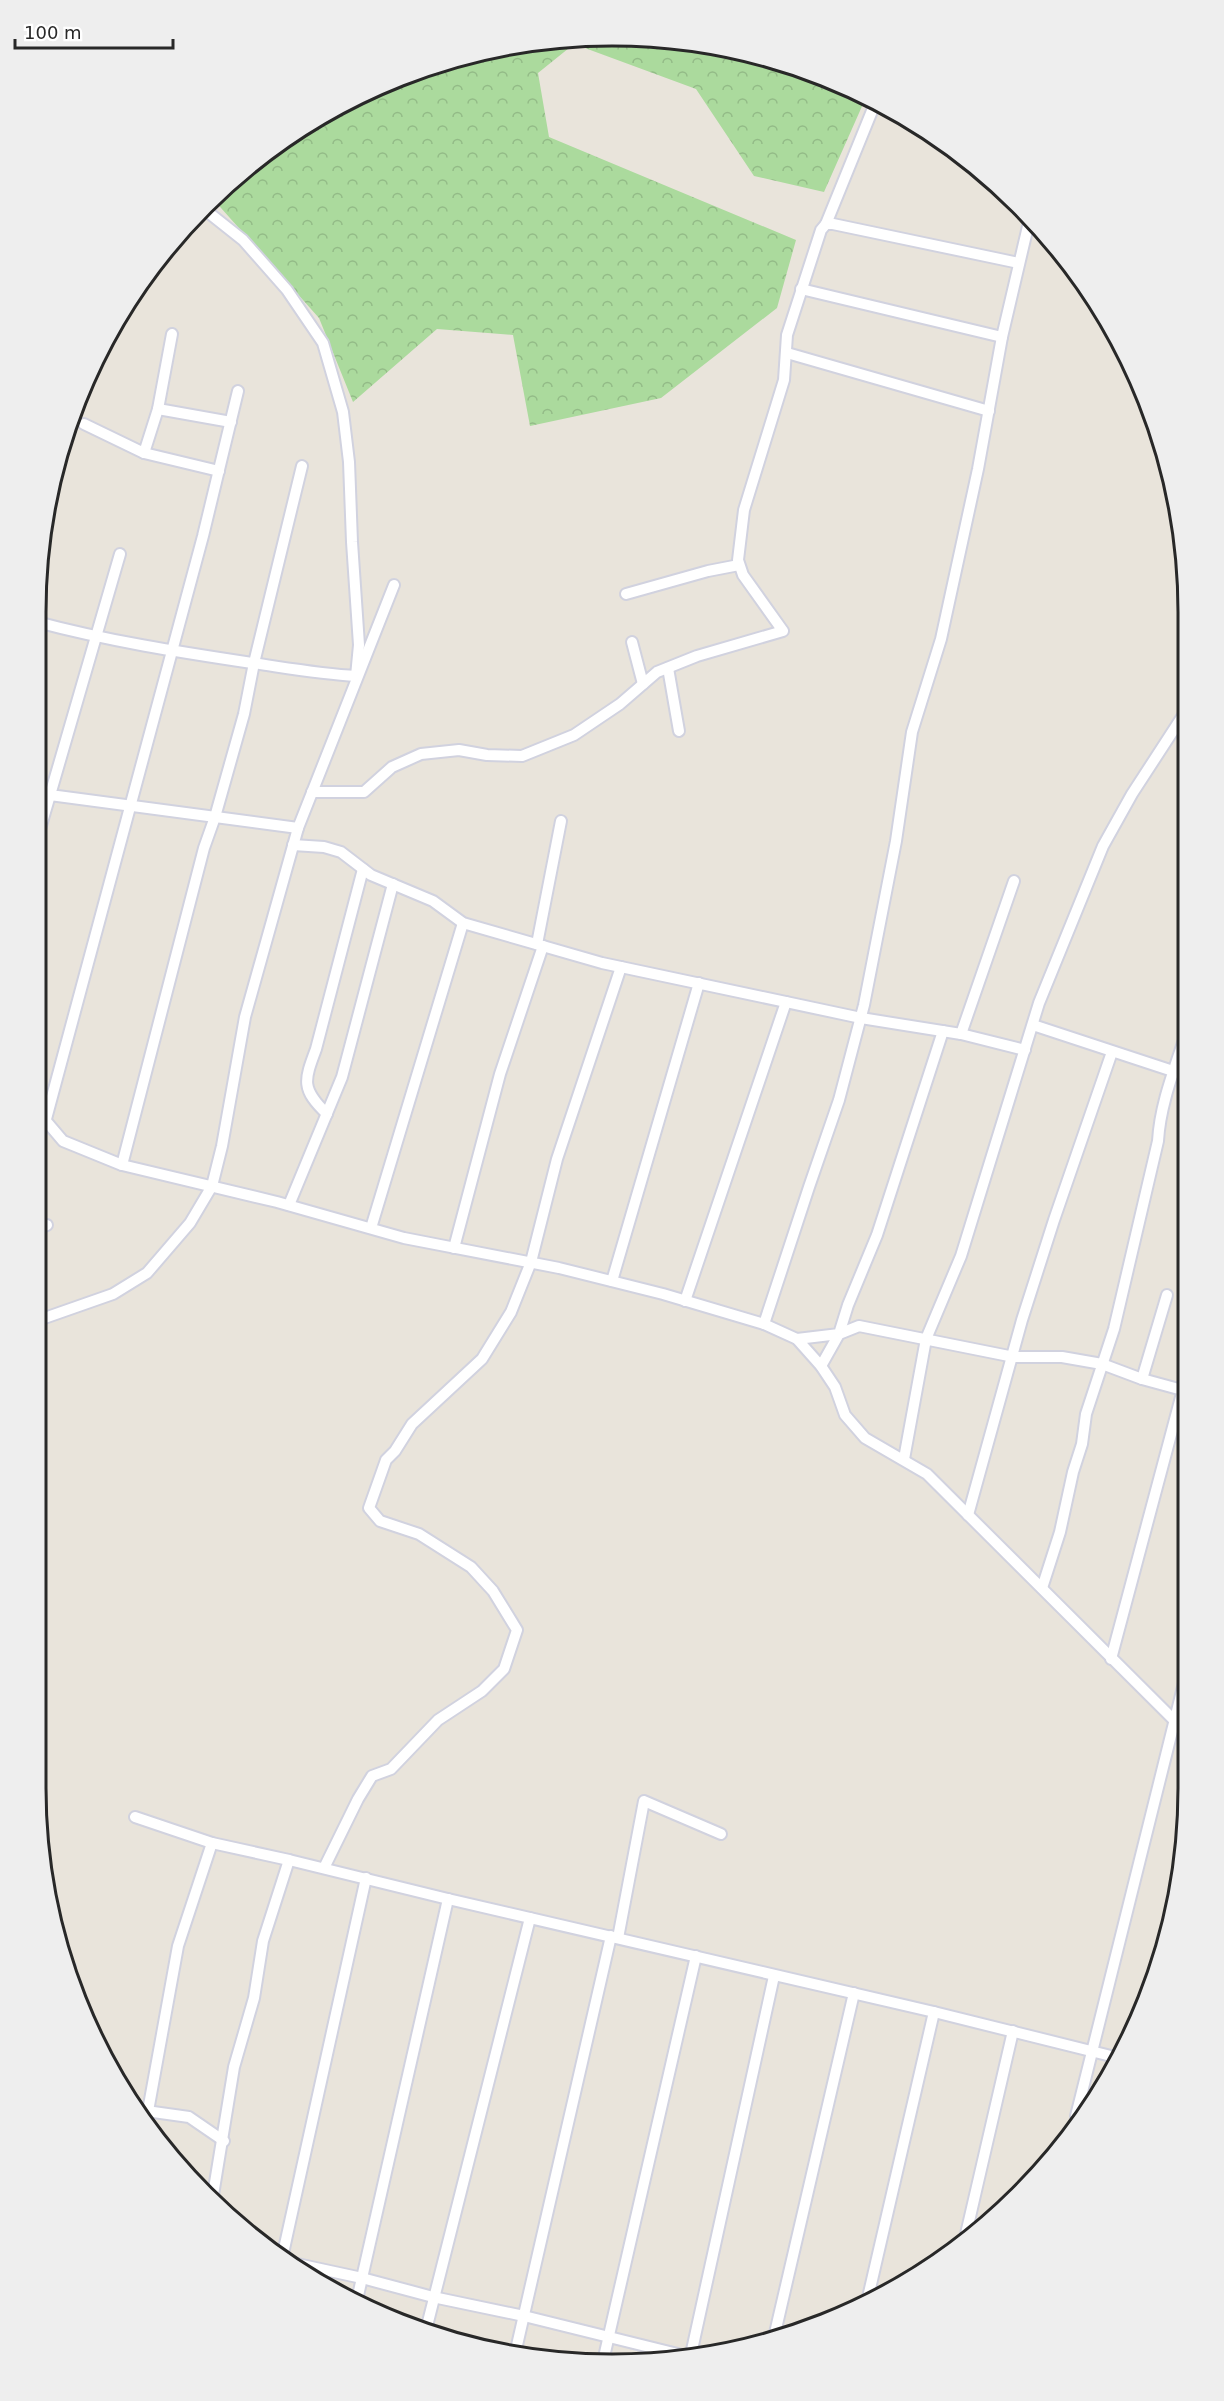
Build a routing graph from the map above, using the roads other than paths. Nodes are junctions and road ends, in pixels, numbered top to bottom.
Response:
1 (872, 110) edge
2 (210, 214) edge
3 (826, 224) junction
4 (1027, 229) edge
5 (1019, 263) junction
6 (801, 289) junction
7 (172, 333) dead end
8 (1002, 337) junction
9 (788, 353) junction
10 (238, 391) dead end
11 (158, 409) junction
12 (989, 411) junction
13 (231, 422) junction
14 (84, 424) dead end
15 (144, 453) junction
16 (302, 466) dead end
17 (219, 471) junction
18 (120, 554) dead end
19 (739, 565) junction
20 (394, 585) dead end
21 (626, 594) dead end
22 (46, 624) edge
23 (95, 638) junction
24 (632, 642) dead end
25 (172, 652) junction
26 (254, 663) junction
27 (668, 668) junction
28 (356, 676) junction
29 (643, 684) junction
30 (1178, 723) edge
31 (679, 731) dead end
32 (312, 792) junction
33 (46, 794) edge
34 (50, 795) junction
35 (130, 805) junction
36 (46, 809) edge
37 (215, 817) junction
38 (561, 821) dead end
39 (298, 828) junction
40 (293, 845) junction
41 (363, 869) junction
42 (1014, 881) dead end
43 (393, 884) junction
44 (463, 923) junction
45 (540, 945) junction
46 (621, 966) junction
47 (699, 983) junction
48 (786, 1002) junction
49 (861, 1018) junction
50 (1033, 1025) junction
51 (943, 1031) junction
52 (961, 1034) junction
53 (1025, 1050) junction
54 (1112, 1052) junction
55 (1178, 1059) edge
56 (1173, 1072) junction
57 (1178, 1074) edge
58 (327, 1114) junction
59 (46, 1121) joint
60 (122, 1165) junction
61 (212, 1186) junction
62 (289, 1205) junction
63 (371, 1228) junction
64 (454, 1248) junction
65 (531, 1262) junction
66 (612, 1281) junction
67 (1167, 1294) dead end
68 (685, 1301) junction
69 (46, 1317) edge
70 (764, 1324) junction
71 (839, 1334) junction
72 (797, 1339) junction
73 (926, 1339) junction
74 (1014, 1357) junction
75 (1102, 1364) junction
76 (821, 1366) junction
77 (1142, 1379) junction
78 (1178, 1387) edge
79 (1178, 1414) edge
80 (904, 1459) junction
81 (969, 1515) junction
82 (1042, 1588) junction
83 (1111, 1659) junction
84 (1178, 1703) edge
85 (1173, 1721) junction
86 (1178, 1726) edge
87 (135, 1817) dead end
88 (721, 1834) dead end
89 (212, 1843) junction
90 (289, 1860) junction
91 (324, 1868) junction
92 (366, 1878) junction
93 (448, 1899) junction
94 (530, 1918) junction
95 (615, 1937) junction
96 (696, 1956) junction
97 (774, 1976) junction
98 (854, 1993) junction
99 (934, 2012) junction
100 (1013, 2031) junction
101 (1092, 2051) junction
102 (1110, 2056) edge
103 (145, 2107) edge
104 (1079, 2107) edge
105 (148, 2112) edge
106 (224, 2141) junction
107 (214, 2191) edge
108 (967, 2229) edge
109 (284, 2249) edge
110 (310, 2267) edge
111 (362, 2278) junction
112 (869, 2292) edge
113 (358, 2294) edge
114 (433, 2297) junction
115 (524, 2316) junction
116 (428, 2323) edge
117 (776, 2330) edge
118 (610, 2337) junction
119 (516, 2346) edge
120 (693, 2349) edge
121 (666, 2352) edge
122 (605, 2354) edge

1 - 3 street
2 - 28 street
3 - 5 street
3 - 6 street
4 - 5 street
5 - 8 street
6 - 8 street
6 - 9 street
7 - 11 street
8 - 12 street
9 - 12 street
9 - 19 street
10 - 13 street
11 - 13 street
11 - 15 street
12 - 49 street
13 - 17 street
14 - 15 street
15 - 17 street
16 - 26 street
17 - 25 street
18 - 23 street
19 - 21 street
19 - 27 street
20 - 28 street
22 - 23 street
23 - 25 street
23 - 34 street
24 - 29 street
25 - 26 street
25 - 35 street
26 - 28 street
26 - 37 street
27 - 29 street
27 - 31 street
28 - 32 street
29 - 32 street
30 - 50 street
32 - 39 street
33 - 34 street
34 - 35 street
34 - 36 street
35 - 37 street
35 - 59 street
37 - 39 street
37 - 60 street
38 - 45 street
39 - 40 street
40 - 41 street
40 - 61 street
41 - 43 street
41 - 58 street
42 - 52 street
43 - 44 street
43 - 58 street
44 - 45 street
44 - 63 street
45 - 46 street
45 - 64 street
46 - 47 street
46 - 65 street
47 - 48 street
47 - 66 street
48 - 49 street
48 - 68 street
49 - 51 street
49 - 70 street
50 - 53 street
50 - 54 street
51 - 52 street
51 - 71 street
52 - 53 street
53 - 73 street
54 - 56 street
54 - 74 street
55 - 56 street
56 - 57 street
56 - 75 street
58 - 62 street
59 - 60 street
60 - 61 street
61 - 62 street
61 - 69 street
62 - 63 street
63 - 64 street
64 - 65 street
65 - 66 street
65 - 91 street
66 - 68 street
67 - 77 street
68 - 70 street
70 - 72 street
71 - 72 street
71 - 73 street
71 - 76 street
72 - 76 street
73 - 74 street
73 - 80 street
74 - 75 street
74 - 81 street
75 - 77 street
75 - 82 street
76 - 80 street
77 - 78 street
79 - 83 street
80 - 81 street
81 - 82 street
82 - 83 street
83 - 85 street
84 - 85 street
85 - 86 street
85 - 101 street
87 - 89 street
88 - 95 street
89 - 90 street
89 - 103 street
90 - 91 street
90 - 106 street
91 - 92 street
92 - 93 street
92 - 109 street
93 - 94 street
93 - 111 street
94 - 95 street
94 - 114 street
95 - 96 street
95 - 115 street
96 - 97 street
96 - 118 street
97 - 98 street
97 - 120 street
98 - 99 street
98 - 117 street
99 - 100 street
99 - 112 street
100 - 101 street
100 - 108 street
101 - 102 street
101 - 104 street
105 - 106 street
106 - 107 street
110 - 111 street
111 - 113 street
111 - 114 street
114 - 115 street
114 - 116 street
115 - 118 street
115 - 119 street
118 - 121 street
118 - 122 street

